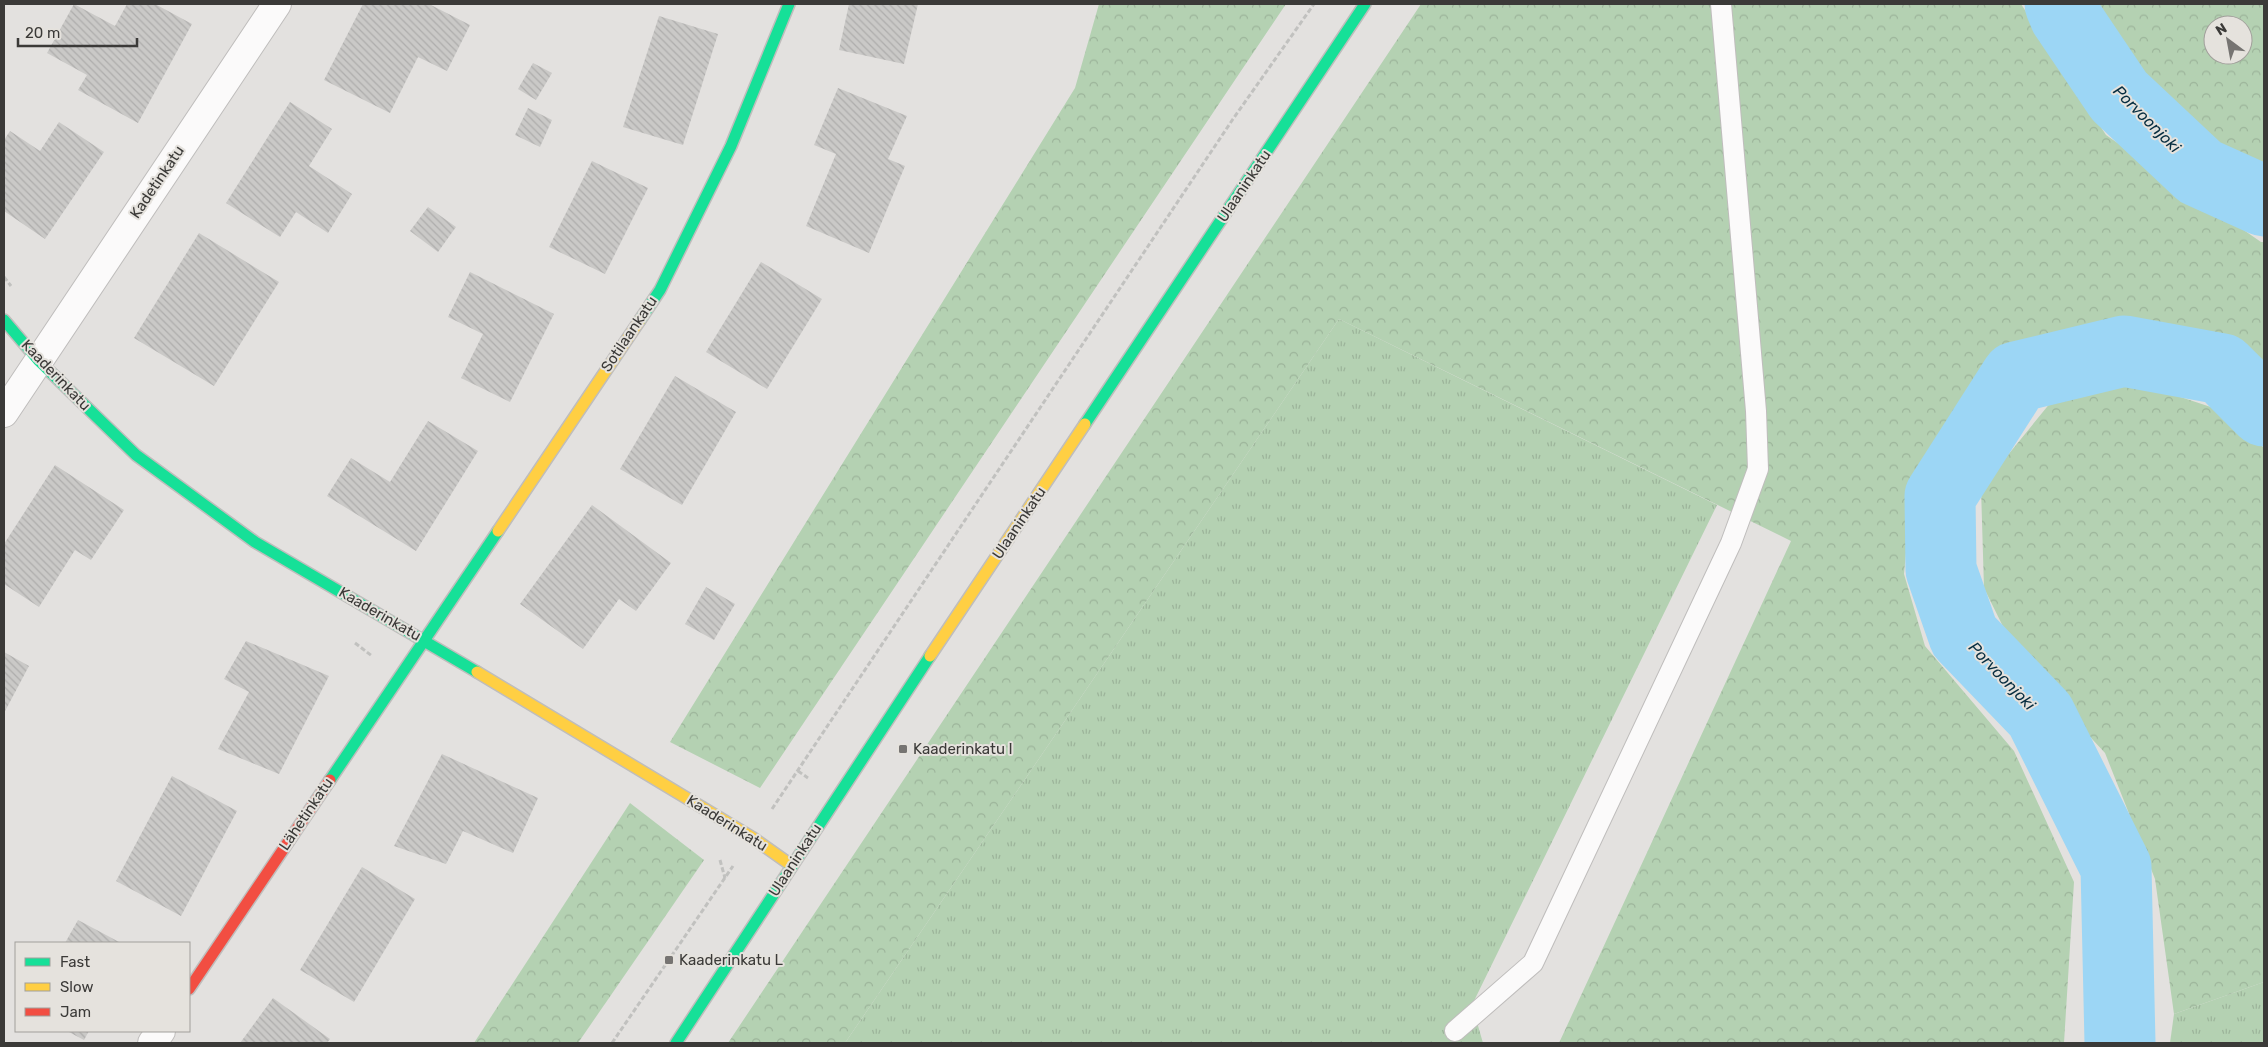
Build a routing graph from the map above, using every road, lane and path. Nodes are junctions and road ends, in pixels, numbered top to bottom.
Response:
1 (277, 4) edge
2 (789, 4) edge
3 (1314, 4) edge
4 (1366, 4) edge
5 (1721, 4) edge
6 (4, 320) edge
7 (38, 360) junction
8 (4, 413) edge
9 (424, 639) junction
10 (753, 838) junction
11 (791, 865) junction
12 (190, 988) edge
13 (1455, 1031) dead end
14 (160, 1032) edge
15 (152, 1043) edge
16 (612, 1043) edge
17 (676, 1043) edge

1 - 7 street, Kadetinkatu
2 - 9 street, Sotilaankatu
3 - 10 path
4 - 11 street, Ulaaninkatu
5 - 13 lane
6 - 7 street, Kaaderinkatu
7 - 8 street, Kadetinkatu
7 - 9 street, Kaaderinkatu
9 - 10 street, Kaaderinkatu
9 - 12 street, Lähetinkatu
10 - 11 street, Kaaderinkatu
10 - 16 path
11 - 17 street, Ulaaninkatu
14 - 15 street

